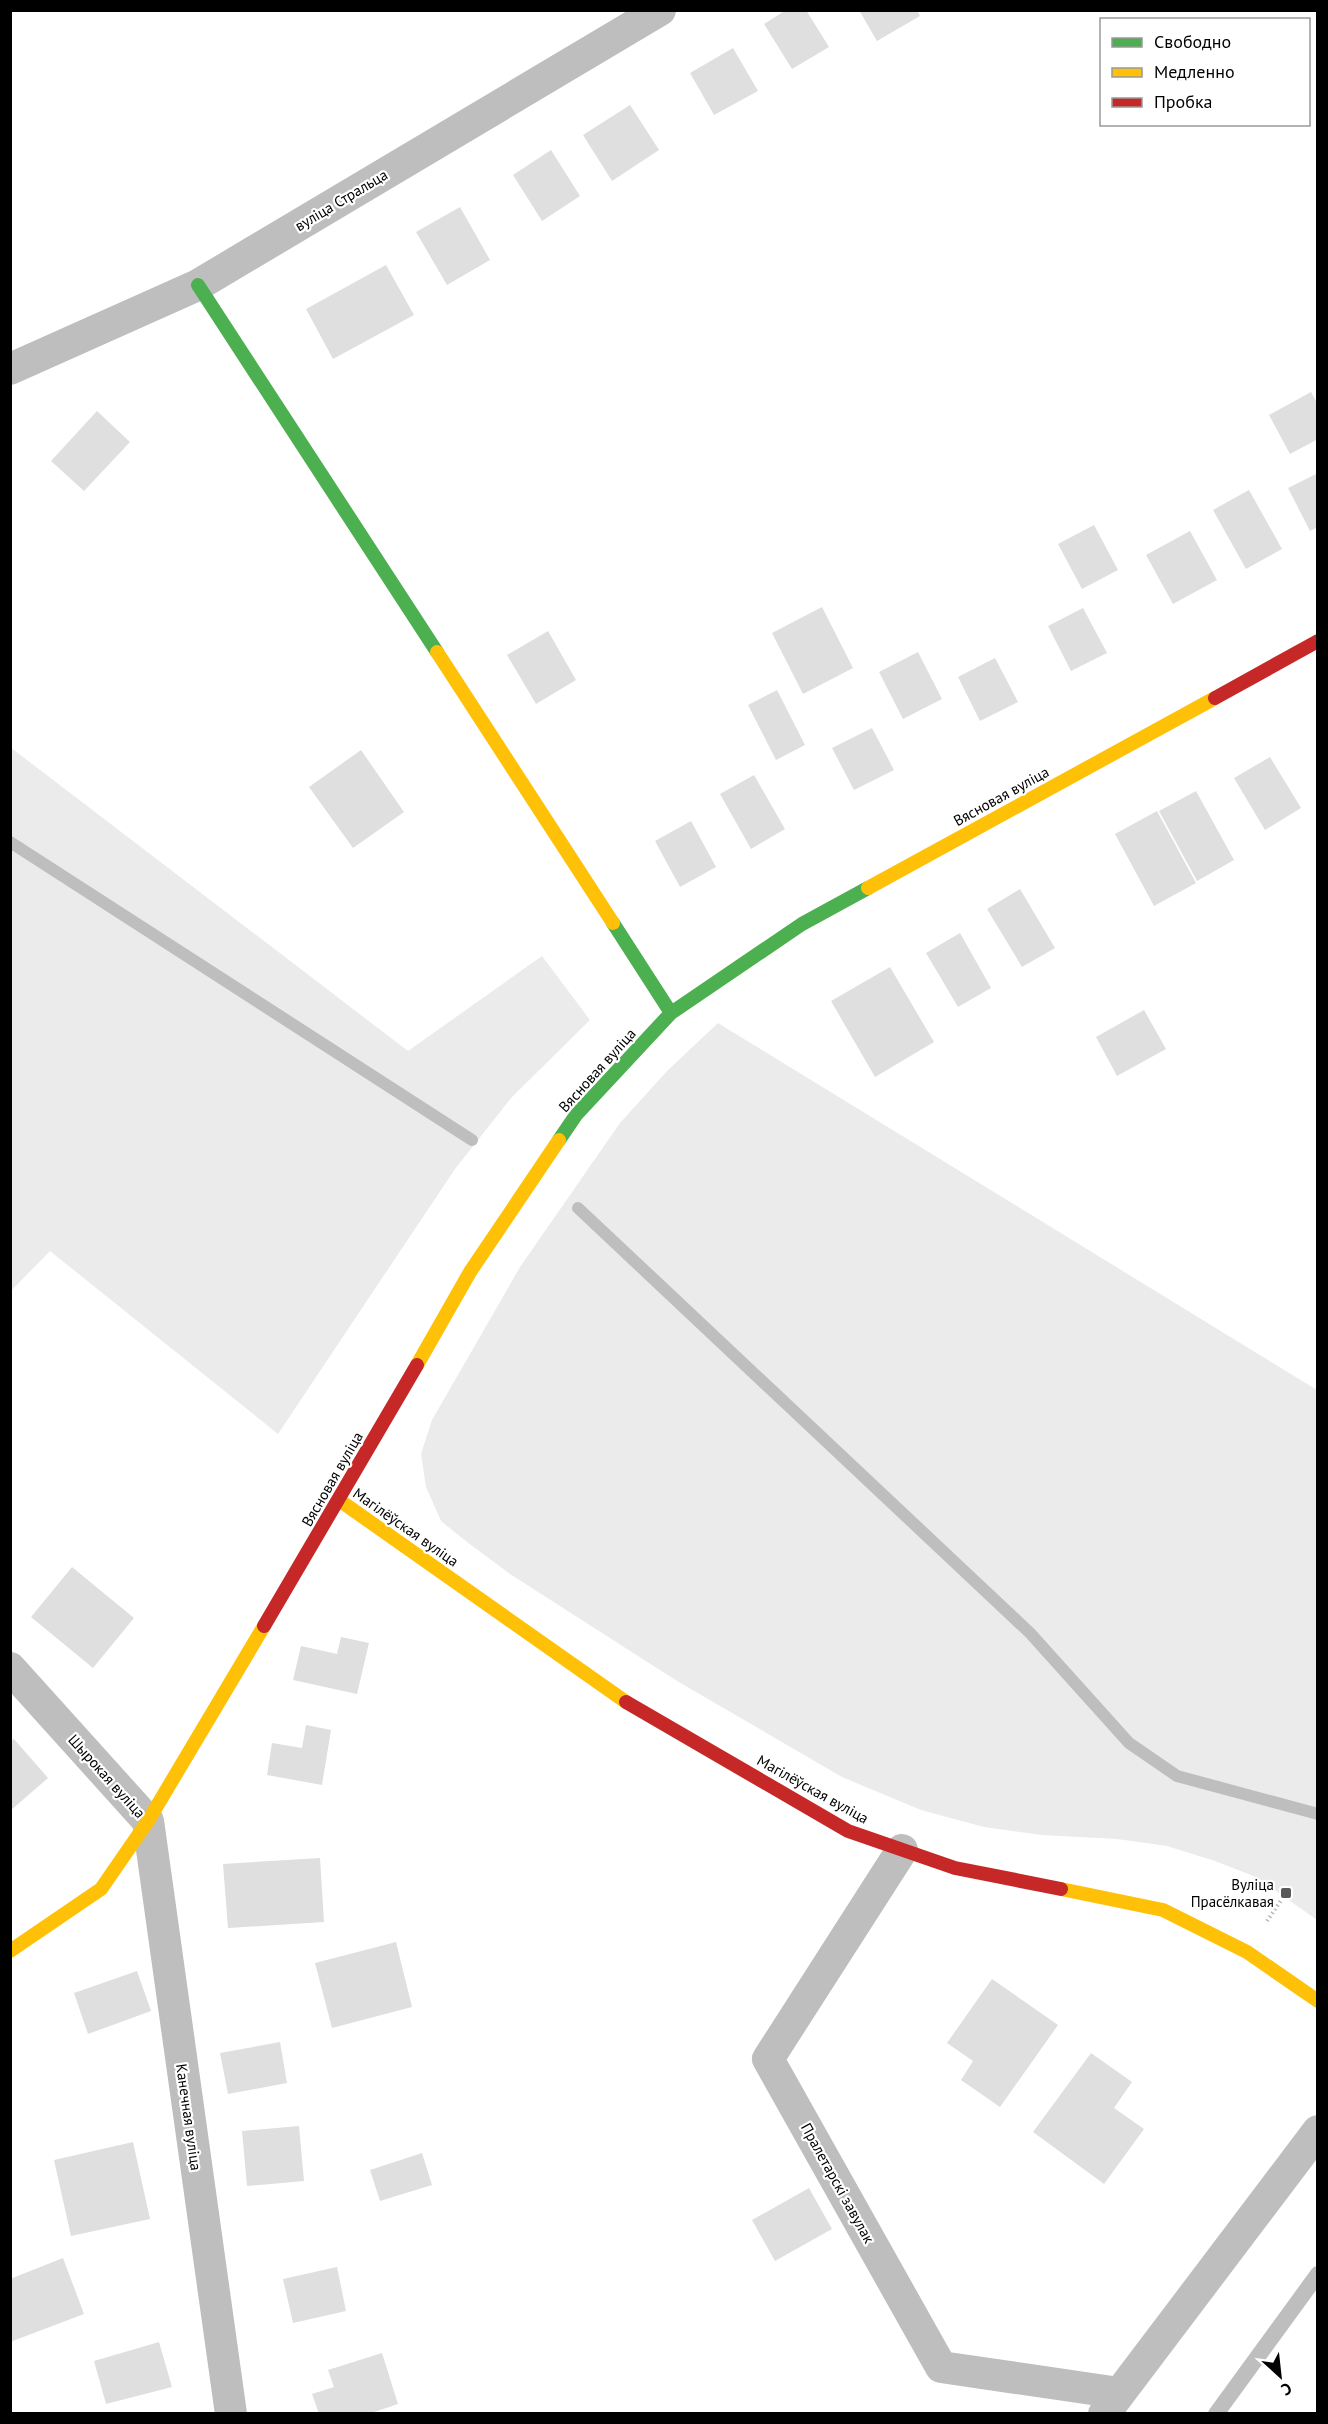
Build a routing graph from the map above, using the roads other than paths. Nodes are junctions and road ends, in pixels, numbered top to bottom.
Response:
1 (660, 10) edge
2 (198, 285) junction
3 (10, 369) edge
4 (1317, 641) edge
5 (671, 1013) junction
6 (339, 1500) junction
7 (10, 1668) edge
8 (148, 1821) junction
9 (902, 1850) junction
10 (10, 1951) edge
11 (1317, 2001) edge
12 (1317, 2131) edge
13 (1317, 2274) edge
14 (1111, 2403) edge
15 (231, 2414) edge
16 (1216, 2414) edge

1 - 2 street, вуліца Стральца
2 - 3 street, вуліца Стральца
2 - 5 street
4 - 5 street, Вясновая вуліца
5 - 6 street, Вясновая вуліца
6 - 8 street, Вясновая вуліца
6 - 9 street, Магілёўская вуліца
7 - 8 street, Шырокая вуліца
8 - 10 street, Шырокая вуліца
8 - 15 street, Канечная вуліца
9 - 11 street, Магілёўская вуліца
9 - 14 street, Пралетарскі завулак
12 - 14 street
13 - 16 lane

